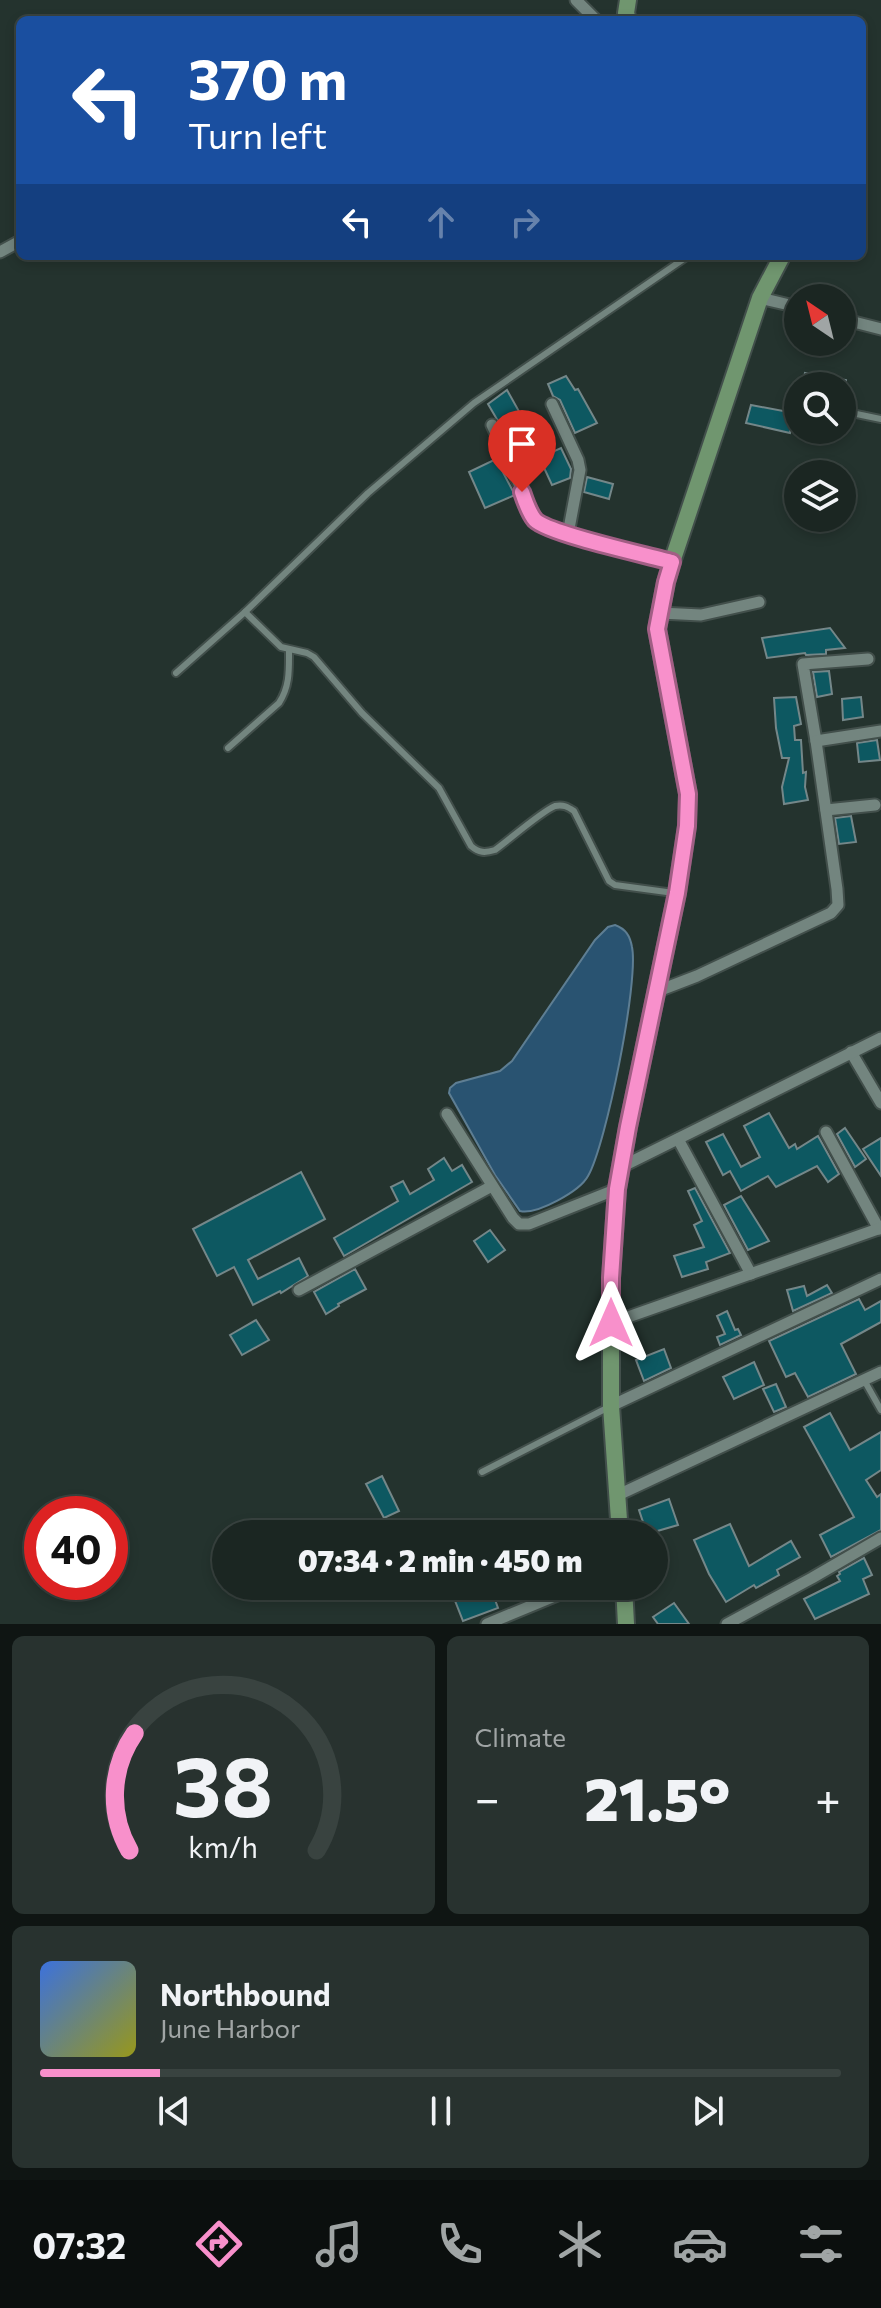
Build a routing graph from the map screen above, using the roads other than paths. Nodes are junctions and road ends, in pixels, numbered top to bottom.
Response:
1 (576, 0) edge
2 (592, 16) edge
3 (682, 260) edge
4 (780, 260) edge
5 (760, 298) junction
6 (784, 304) edge
7 (856, 323) edge
8 (881, 329) edge
9 (552, 404) dead end
10 (856, 414) edge
11 (881, 419) edge
12 (492, 425) dead end
13 (568, 534) junction
14 (672, 562) junction
15 (759, 602) dead end
16 (245, 612) junction
17 (660, 613) junction
18 (289, 650) junction
19 (868, 659) dead end
20 (176, 673) dead end
21 (881, 731) edge
22 (816, 741) junction
23 (228, 748) dead end
24 (875, 805) dead end
25 (826, 810) junction
26 (677, 893) junction
27 (658, 991) junction
28 (881, 1038) edge
29 (851, 1052) junction
30 (881, 1103) edge
31 (447, 1114) dead end
32 (826, 1132) dead end
33 (678, 1139) junction
34 (621, 1167) junction
35 (492, 1186) junction
36 (617, 1189) junction
37 (880, 1229) edge
38 (751, 1274) junction
39 (881, 1279) edge
40 (299, 1290) dead end
41 (611, 1323) junction
42 (881, 1372) edge
43 (864, 1380) junction
44 (611, 1406) junction
45 (881, 1410) edge
46 (482, 1472) dead end
47 (618, 1495) junction
48 (619, 1520) edge
49 (881, 1538) edge
50 (545, 1600) edge
51 (625, 1600) edge
52 (487, 1624) edge
53 (626, 1624) edge
54 (727, 1624) edge

1 - 2 street
3 - 16 lane
4 - 5 street
5 - 6 street
5 - 14 street
7 - 8 street
9 - 13 street
10 - 11 lane
12 - 13 street
13 - 14 street
14 - 17 street
15 - 17 street
16 - 18 lane
16 - 20 lane
17 - 26 street
18 - 23 lane
18 - 26 lane
19 - 22 street
21 - 22 street
22 - 25 street
24 - 25 street
25 - 27 street
26 - 27 street
27 - 34 street
28 - 29 street
29 - 30 street
29 - 33 street
31 - 35 street
32 - 37 street
33 - 34 street
33 - 38 street
34 - 36 street
35 - 36 street
35 - 40 street
36 - 41 street
37 - 38 street
38 - 41 street
39 - 44 street
41 - 44 street
42 - 43 street
43 - 45 lane
43 - 47 street
44 - 46 lane
44 - 47 street
47 - 48 street
49 - 54 street
50 - 52 street
51 - 53 street

